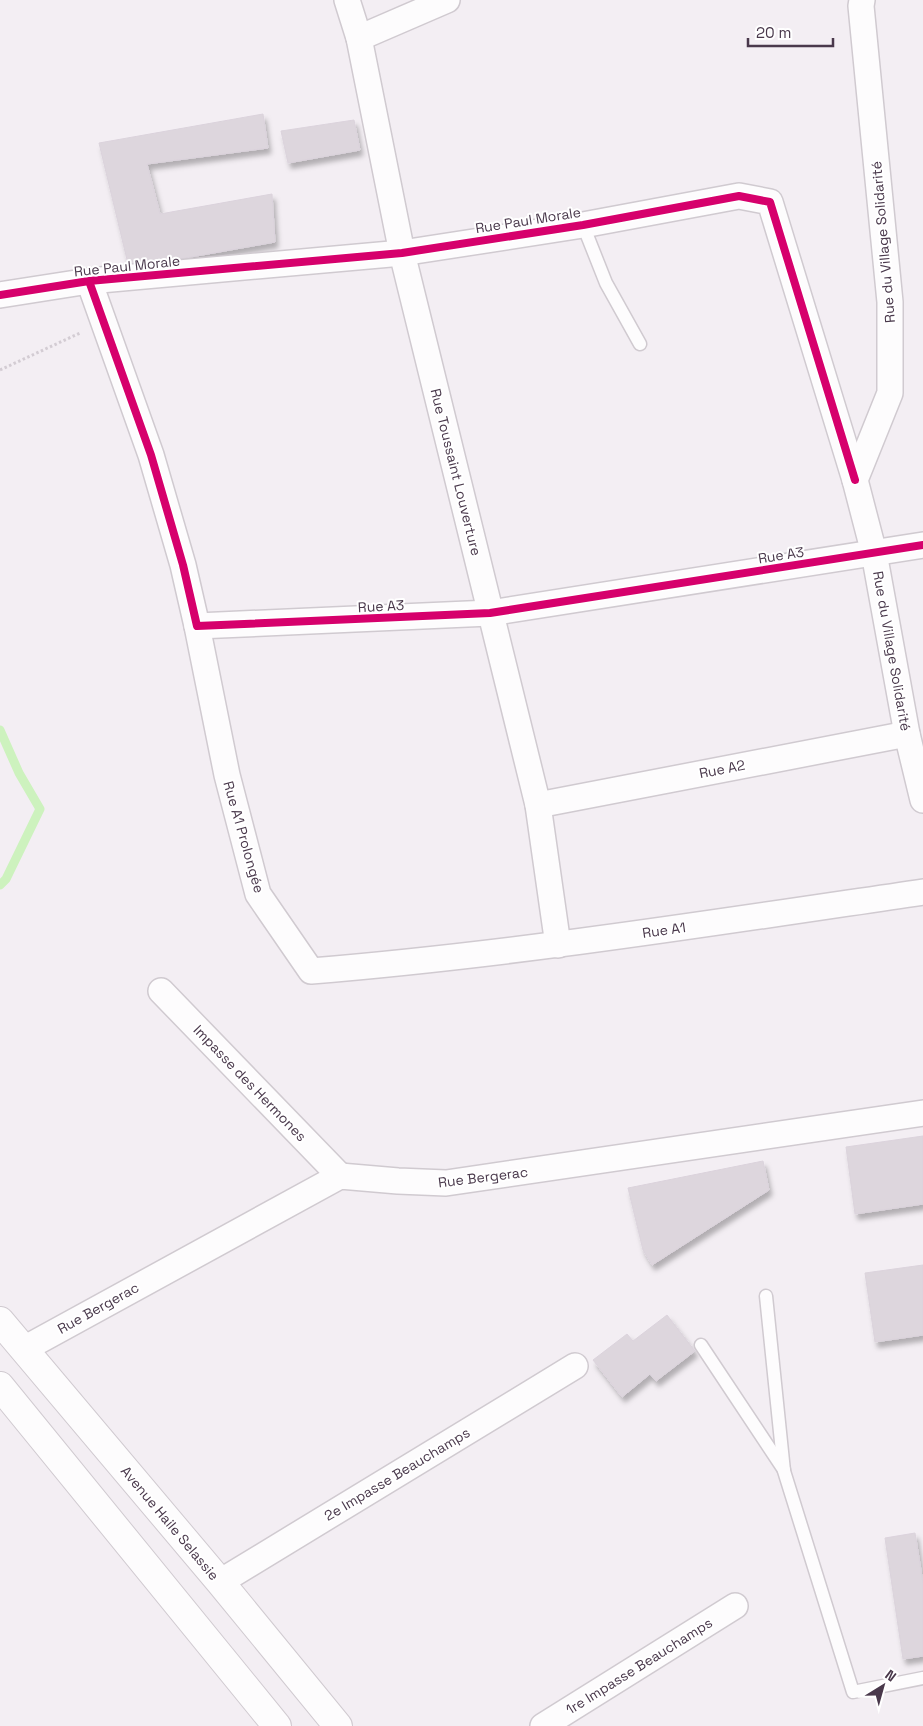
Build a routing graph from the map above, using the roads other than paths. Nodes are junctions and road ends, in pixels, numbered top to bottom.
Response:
1 (347, 0) edge
2 (447, 0) edge
3 (862, 0) edge
4 (359, 38) junction
5 (582, 224) junction
6 (402, 253) junction
7 (88, 281) junction
8 (0, 295) edge
9 (640, 344) dead end
10 (855, 480) junction
11 (923, 545) edge
12 (874, 553) junction
13 (490, 614) junction
14 (197, 626) junction
15 (907, 734) junction
16 (923, 800) edge
17 (538, 805) junction
18 (923, 892) edge
19 (558, 945) junction
20 (404, 963) joint
21 (161, 991) dead end
22 (923, 1113) edge
23 (340, 1176) junction
24 (766, 1296) dead end
25 (0, 1321) edge
26 (701, 1345) dead end
27 (24, 1349) junction
28 (575, 1366) dead end
29 (0, 1386) edge
30 (784, 1472) junction
31 (220, 1582) junction
32 (735, 1606) dead end
33 (923, 1678) edge
34 (277, 1726) edge
35 (338, 1726) edge
36 (543, 1726) edge

1 - 4 street, Rue Toussaint Louverture
2 - 4 street
3 - 10 street, Rue du Village Solidarité
4 - 6 street, Rue Toussaint Louverture
5 - 6 street, Rue Paul Morale
5 - 9 lane
5 - 10 street, Rue Paul Morale
6 - 7 street, Rue Paul Morale
6 - 13 street, Rue Toussaint Louverture
7 - 8 street, Rue Paul Morale
7 - 14 street
10 - 12 street, Rue du Village Solidarité
11 - 12 street, Rue A3
12 - 13 street, Rue A3
12 - 15 street, Rue du Village Solidarité
13 - 14 street, Rue A3
13 - 17 street, Rue Toussaint Louverture
14 - 20 street, Rue A1 Prolongée
15 - 16 street, Rue du Village Solidarité
15 - 17 street, Rue A2
17 - 19 street, Rue Toussaint Louverture
18 - 19 street, Rue A1
19 - 20 street, Rue A1
21 - 23 street, Impasse des Hermones
22 - 23 street, Rue Bergerac
23 - 27 street, Rue Bergerac
24 - 30 lane
25 - 27 street, Avenue Haile Selassie
26 - 30 lane
27 - 31 street, Avenue Haile Selassie
28 - 31 street, 2e Impasse Beauchamps
29 - 34 street
30 - 33 lane
31 - 35 street, Avenue Haile Selassie
32 - 36 street, 1re Impasse Beauchamps

